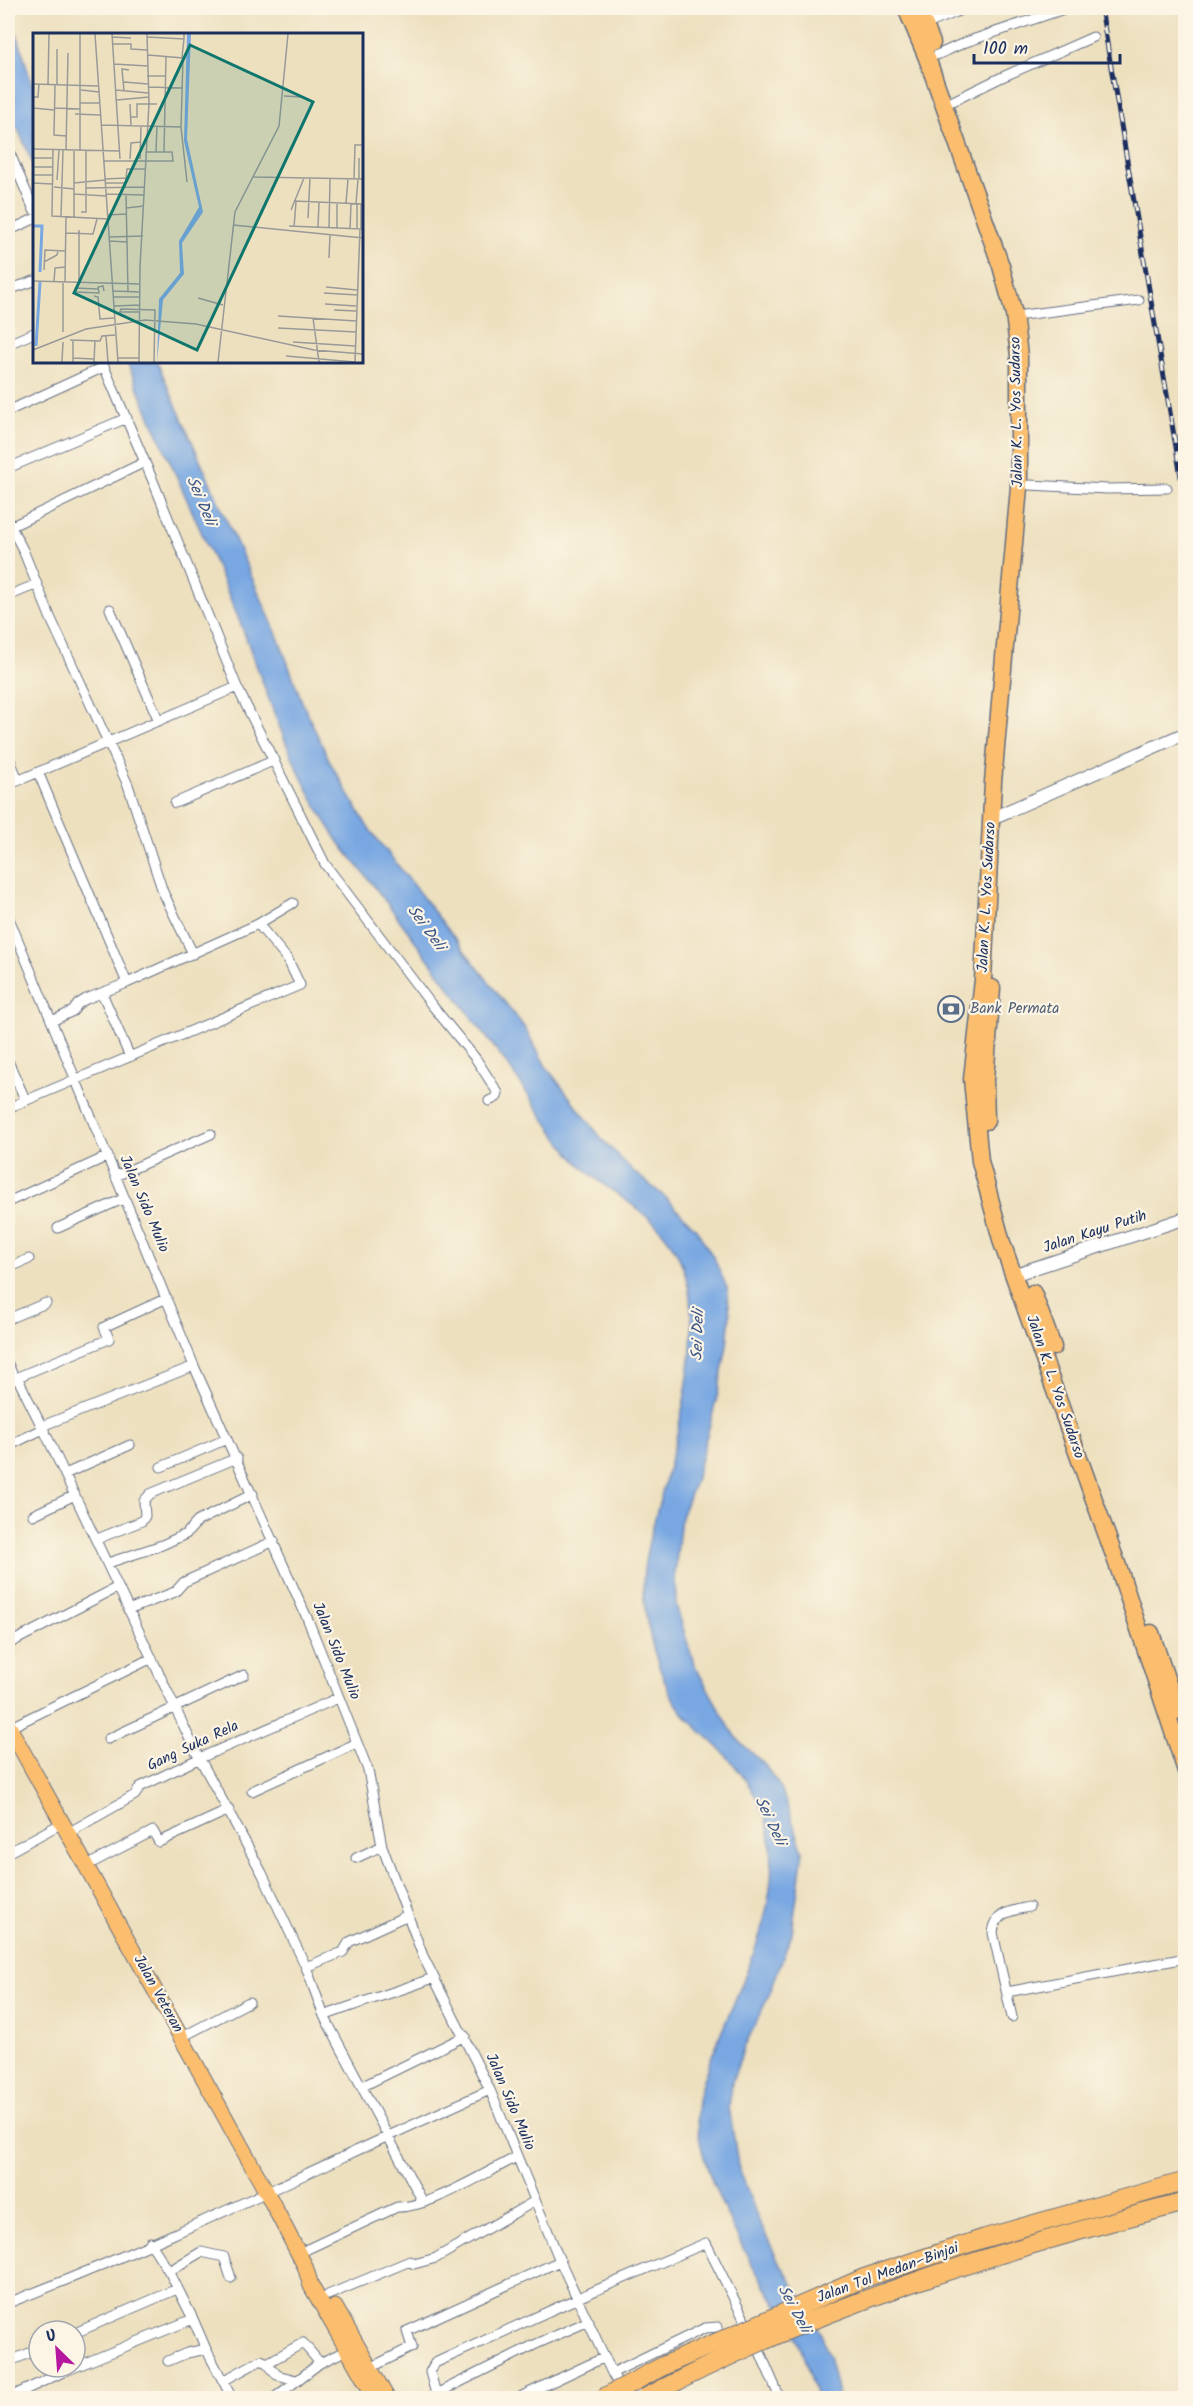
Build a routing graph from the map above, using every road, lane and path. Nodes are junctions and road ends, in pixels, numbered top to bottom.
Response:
1 (906, 8) edge
2 (918, 8) edge
3 (966, 8) edge
4 (1067, 8) edge
5 (925, 25) junction
6 (1093, 38) dead end
7 (937, 55) junction
8 (953, 101) junction
9 (8, 149) edge
10 (17, 171) junction
11 (8, 175) edge
12 (33, 208) edge
13 (33, 219) edge
14 (8, 231) edge
15 (33, 281) edge
16 (8, 290) edge
17 (1139, 300) dead end
18 (1023, 315) junction
19 (33, 333) edge
20 (8, 344) edge
21 (103, 364) edge
22 (8, 411) edge
23 (127, 418) junction
24 (145, 462) junction
25 (8, 468) edge
26 (1029, 485) junction
27 (1167, 488) dead end
28 (9, 524) edge
29 (38, 584) junction
30 (8, 596) edge
31 (110, 609) dead end
32 (237, 687) junction
33 (159, 721) junction
34 (1185, 733) edge
35 (107, 741) junction
36 (8, 755) edge
37 (275, 760) junction
38 (38, 772) junction
39 (18, 780) junction
40 (8, 785) edge
41 (175, 803) dead end
42 (995, 815) junction
43 (293, 903) dead end
44 (8, 916) edge
45 (258, 924) junction
46 (194, 954) junction
47 (127, 983) junction
48 (102, 993) junction
49 (52, 1021) junction
50 (130, 1057) junction
51 (8, 1061) edge
52 (76, 1078) junction
53 (25, 1099) junction
54 (489, 1101) dead end
55 (8, 1108) edge
56 (210, 1134) dead end
57 (108, 1156) junction
58 (116, 1176) junction
59 (125, 1198) junction
60 (8, 1202) edge
61 (1185, 1218) edge
62 (58, 1228) dead end
63 (29, 1259) dead end
64 (8, 1268) edge
65 (1018, 1273) junction
66 (167, 1298) junction
67 (46, 1303) dead end
68 (8, 1319) edge
69 (8, 1364) edge
70 (194, 1366) junction
71 (13, 1379) edge
72 (42, 1428) junction
73 (227, 1439) junction
74 (130, 1444) dead end
75 (8, 1446) edge
76 (237, 1458) junction
77 (161, 1467) dead end
78 (65, 1474) junction
79 (253, 1494) junction
80 (75, 1495) junction
81 (33, 1515) dead end
82 (96, 1539) junction
83 (274, 1540) junction
84 (108, 1563) junction
85 (118, 1587) junction
86 (128, 1610) junction
87 (8, 1644) edge
88 (152, 1658) junction
89 (244, 1675) dead end
90 (338, 1698) junction
91 (176, 1707) junction
92 (8, 1727) edge
93 (1185, 1736) edge
94 (108, 1739) dead end
95 (357, 1743) junction
96 (200, 1758) junction
97 (1185, 1772) edge
98 (252, 1791) dead end
99 (229, 1810) junction
100 (65, 1828) junction
101 (382, 1846) junction
102 (8, 1848) edge
103 (356, 1858) dead end
104 (86, 1866) junction
105 (1029, 1907) dead end
106 (408, 1915) junction
107 (1185, 1958) edge
108 (306, 1967) junction
109 (433, 1978) junction
110 (1007, 1992) junction
111 (249, 2002) dead end
112 (324, 2016) junction
113 (1012, 2017) dead end
114 (465, 2036) junction
115 (182, 2037) junction
116 (363, 2086) junction
117 (490, 2090) junction
118 (389, 2135) junction
119 (517, 2157) junction
120 (1185, 2181) edge
121 (266, 2191) junction
122 (535, 2201) junction
123 (423, 2202) junction
124 (1185, 2202) edge
125 (150, 2242) junction
126 (302, 2260) junction
127 (561, 2261) junction
128 (170, 2273) junction
129 (231, 2278) dead end
130 (177, 2289) junction
131 (328, 2295) junction
132 (578, 2298) junction
133 (8, 2303) edge
134 (193, 2319) junction
135 (589, 2321) junction
136 (718, 2326) dead end
137 (87, 2328) edge
138 (206, 2349) junction
139 (347, 2350) junction
140 (27, 2354) edge
141 (605, 2357) junction
142 (168, 2361) dead end
143 (8, 2362) edge
144 (267, 2363) junction
145 (320, 2363) junction
146 (370, 2368) junction
147 (612, 2373) junction
148 (223, 2380) junction
149 (296, 2380) junction
150 (432, 2396) edge
151 (522, 2396) dead end
152 (777, 2397) edge
153 (8, 2398) edge
154 (232, 2398) edge
155 (274, 2398) edge
156 (375, 2398) edge
157 (387, 2398) edge
158 (603, 2398) edge
159 (626, 2398) edge
160 (645, 2398) edge

1 - 42 highway, Jalan K. L. Yos Sudarso
2 - 5 highway, Jalan K. L. Yos Sudarso
3 - 5 street
4 - 7 street
5 - 7 highway, Jalan K. L. Yos Sudarso
6 - 8 street
7 - 8 highway, Jalan K. L. Yos Sudarso
8 - 18 highway, Jalan K. L. Yos Sudarso
9 - 10 street
10 - 11 street
10 - 12 street
13 - 14 street
15 - 16 street
17 - 18 street
18 - 26 highway, Jalan K. L. Yos Sudarso
19 - 20 street
21 - 22 street
21 - 23 street
23 - 24 street
23 - 25 street
24 - 28 street
24 - 32 street
26 - 27 street
26 - 42 highway, Jalan K. L. Yos Sudarso
28 - 29 street
29 - 30 street
29 - 35 street
31 - 33 street
32 - 33 street
32 - 37 street
33 - 35 street
34 - 42 street
35 - 38 street
35 - 46 street
36 - 39 street
37 - 41 street
37 - 54 street
38 - 39 street
38 - 47 street
39 - 40 street
42 - 65 highway, Jalan K. L. Yos Sudarso
43 - 45 street
44 - 49 street, Jalan Sido Mulio
45 - 46 street
45 - 50 street
46 - 47 street
47 - 48 street
48 - 49 street
48 - 50 street
49 - 52 street, Jalan Sido Mulio
50 - 52 street
51 - 53 street
52 - 53 street
52 - 57 street, Jalan Sido Mulio
53 - 55 street
56 - 58 street
57 - 58 street, Jalan Sido Mulio
57 - 60 street
58 - 59 street, Jalan Sido Mulio
59 - 62 street
59 - 66 street, Jalan Sido Mulio
61 - 65 street, Jalan Kayu Putih
63 - 64 street
65 - 93 highway, Jalan K. L. Yos Sudarso
65 - 97 highway, Jalan K. L. Yos Sudarso
66 - 70 street, Jalan Sido Mulio
66 - 71 street
67 - 68 street
69 - 71 street
70 - 72 street
70 - 73 street, Jalan Sido Mulio
71 - 72 street
72 - 75 street
72 - 78 street
73 - 76 street, Jalan Sido Mulio
73 - 77 street
74 - 78 street
76 - 79 street, Jalan Sido Mulio
76 - 82 street
78 - 80 street
79 - 83 street, Jalan Sido Mulio
79 - 84 street
80 - 81 street
80 - 82 street
82 - 84 street
83 - 86 street
83 - 90 street, Jalan Sido Mulio
84 - 85 street
85 - 86 street
85 - 87 street
86 - 88 street
88 - 91 street
88 - 92 street
89 - 91 street
90 - 95 street, Jalan Sido Mulio
90 - 96 street, Gang Suka Rela
91 - 94 street
91 - 96 street
92 - 100 main road, Jalan Veteran
95 - 98 street
95 - 101 street, Jalan Sido Mulio
96 - 99 street
96 - 100 street, Gang Suka Rela
99 - 104 street
99 - 108 street
100 - 102 street, Gang Suka Rela
100 - 104 main road, Jalan Veteran
101 - 103 street
101 - 106 street, Jalan Sido Mulio
104 - 115 main road, Jalan Veteran
105 - 110 street
106 - 108 street
106 - 109 street, Jalan Sido Mulio
107 - 110 street
108 - 112 street
109 - 112 street
109 - 114 street, Jalan Sido Mulio
110 - 113 street
111 - 115 street
112 - 116 street
114 - 116 street
114 - 117 street, Jalan Sido Mulio
115 - 121 main road, Jalan Veteran
116 - 118 street
117 - 118 street
117 - 119 street, Jalan Sido Mulio
118 - 121 street
118 - 123 street
119 - 122 street, Jalan Sido Mulio
119 - 123 street
120 - 158 highway, Jalan Tol Medan–Binjai, bridge
121 - 125 street
121 - 126 main road, Jalan Veteran
122 - 127 street, Jalan Sido Mulio
122 - 131 street
123 - 126 street
124 - 160 highway, Jalan Tol Medan–Binjai, bridge
125 - 128 street
125 - 133 street
126 - 131 main road, Jalan Veteran
126 - 139 main road, Jalan Veteran
127 - 132 street, Jalan Sido Mulio
127 - 146 street
128 - 129 street
128 - 130 street
130 - 134 street
130 - 137 street
131 - 146 main road, Jalan Veteran
132 - 135 street, Jalan Sido Mulio
132 - 150 street
132 - 152 street
134 - 138 street
134 - 153 street
135 - 141 street, Jalan Sido Mulio
135 - 150 street
136 - 147 street
138 - 142 street
138 - 148 street
139 - 145 street
139 - 156 main road, Jalan Veteran
140 - 143 street
141 - 147 street, Jalan Sido Mulio
141 - 151 street
144 - 145 street
144 - 148 street
144 - 149 street
145 - 149 street
146 - 157 main road, Jalan Veteran
147 - 159 street, Jalan Sido Mulio
148 - 154 street
149 - 155 street

